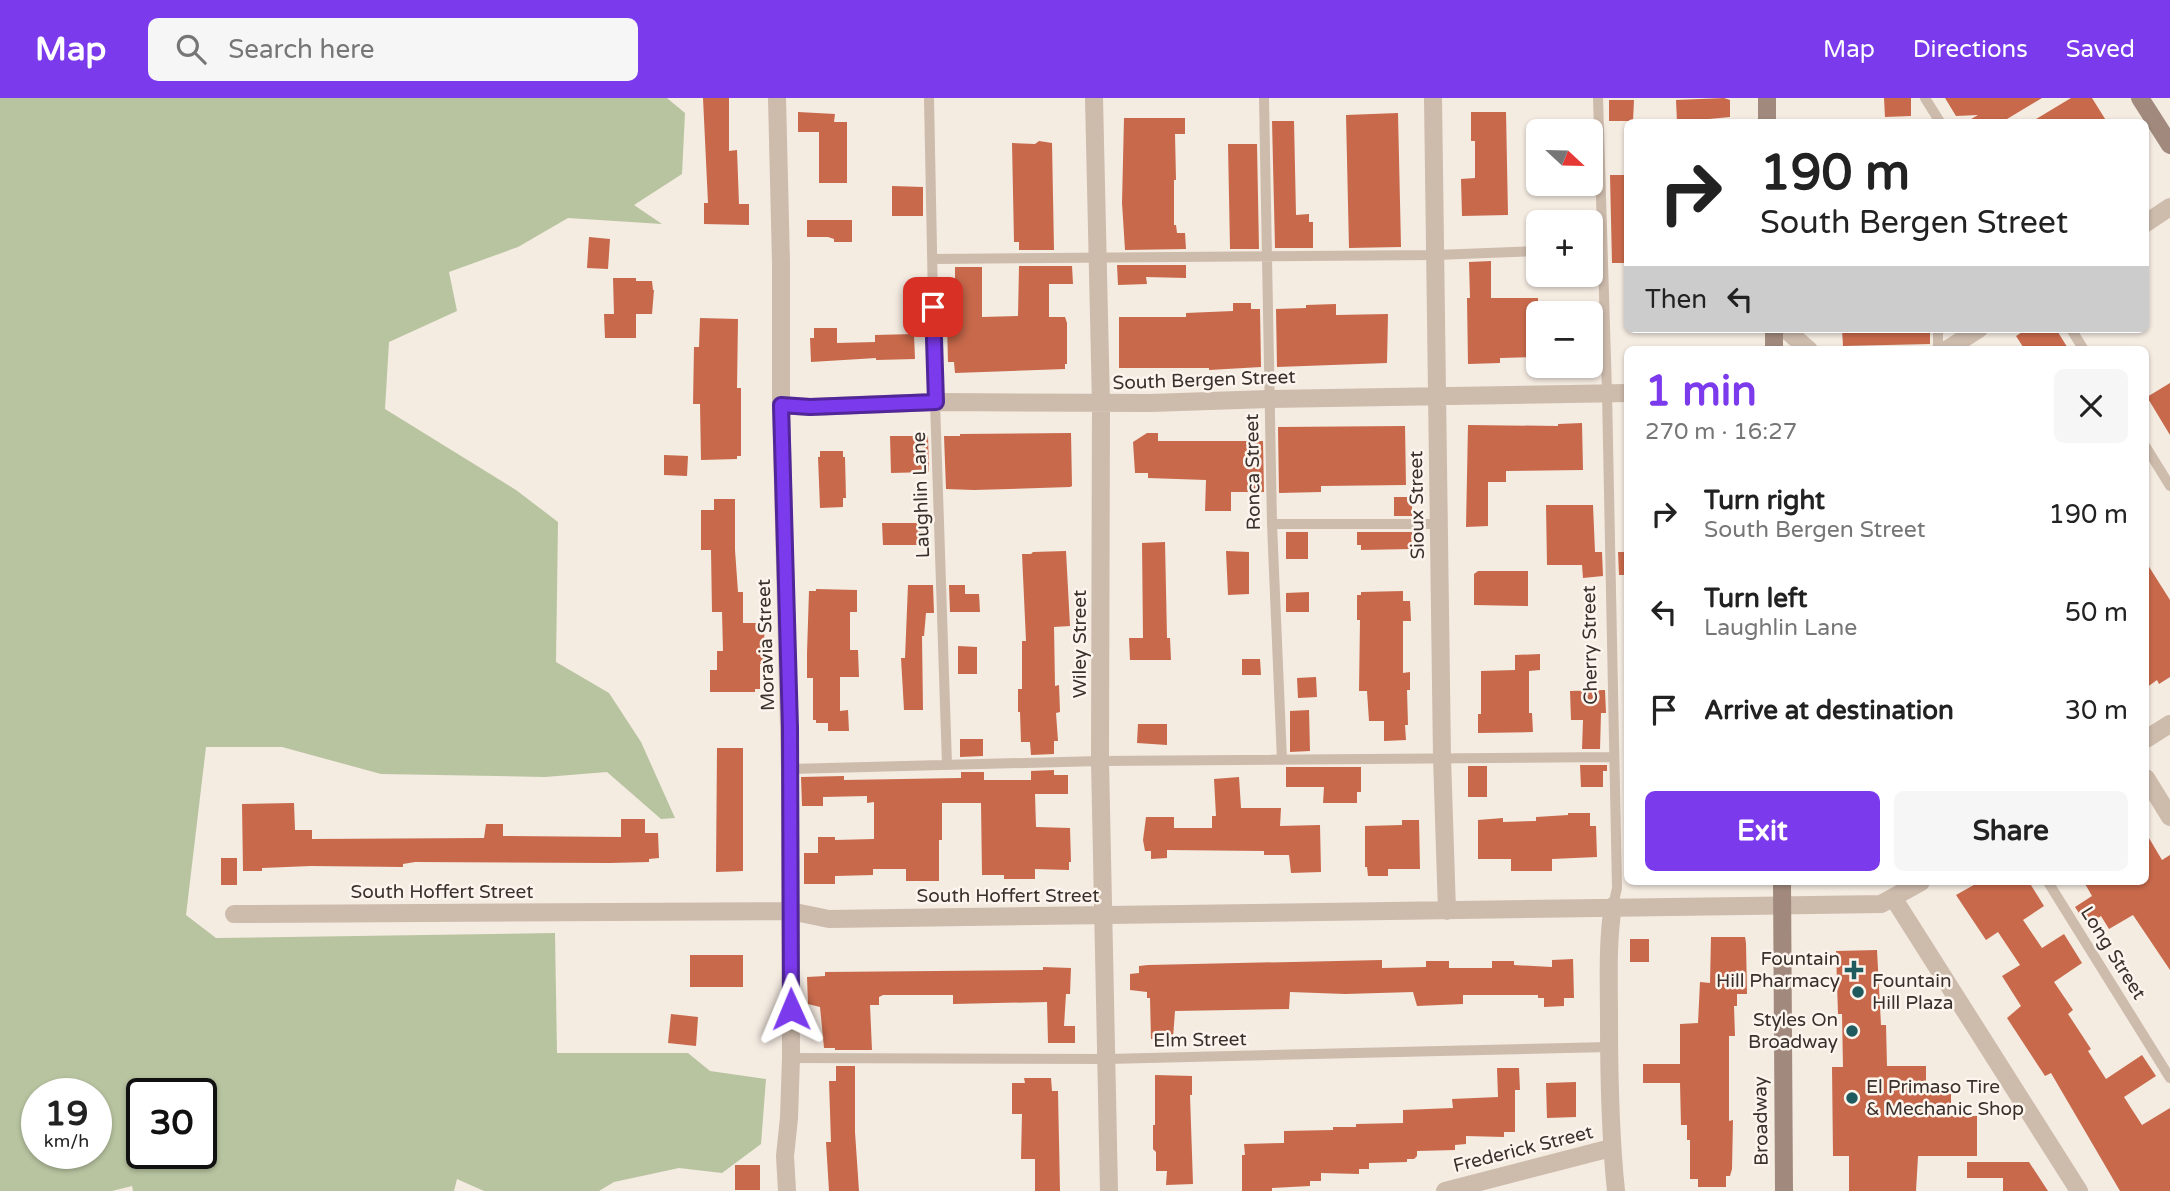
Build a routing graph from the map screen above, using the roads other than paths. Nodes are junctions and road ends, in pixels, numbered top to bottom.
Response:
1 (777, 98) edge
2 (929, 98) edge
3 (1094, 98) edge
4 (1264, 98) edge
5 (1433, 98) edge
6 (1598, 98) edge
7 (1767, 98) edge
8 (1925, 98) edge
9 (2140, 98) edge
10 (1767, 119) edge
11 (1938, 119) edge
12 (2170, 145) edge
13 (2170, 207) edge
14 (1597, 210) edge
15 (2149, 221) edge
16 (1526, 251) edge
17 (1268, 255) junction
18 (1436, 255) junction
19 (1099, 258) junction
20 (933, 260) junction
21 (1599, 287) edge
22 (1790, 333) edge
23 (1973, 333) edge
24 (1804, 346) edge
25 (1952, 346) edge
26 (1607, 393) junction
27 (1624, 393) edge
28 (1437, 397) junction
29 (1269, 399) junction
30 (936, 402) junction
31 (1101, 404) junction
32 (781, 405) junction
33 (2149, 452) edge
34 (2170, 486) edge
35 (1272, 524) junction
36 (1438, 524) junction
37 (2170, 724) edge
38 (2149, 737) edge
39 (1442, 757) junction
40 (1613, 757) junction
41 (1282, 760) junction
42 (1100, 761) junction
43 (947, 765) junction
44 (790, 769) junction
45 (2149, 783) edge
46 (2170, 817) edge
47 (1782, 885) edge
48 (1916, 885) edge
49 (2050, 885) edge
50 (1894, 899) junction
51 (1783, 905) junction
52 (1613, 906) junction
53 (790, 911) junction
54 (1447, 911) junction
55 (234, 914) dead end
56 (1103, 917) junction
57 (1609, 1047) junction
58 (791, 1058) junction
59 (1107, 1059) junction
60 (2170, 1077) edge
61 (1611, 1148) junction
62 (787, 1191) edge
63 (1110, 1191) edge
64 (1445, 1191) edge
65 (1616, 1191) edge
66 (1784, 1191) edge
67 (2079, 1191) edge

1 - 32 street, Moravia Street
2 - 20 lane, Laughlin Lane
3 - 19 street, Wiley Street
4 - 17 lane, Ronca Street
5 - 18 street, Sioux Street
6 - 14 lane, Cherry Street
7 - 10 main road
8 - 11 lane
9 - 12 main road
13 - 15 street
16 - 18 lane
17 - 18 lane
17 - 19 lane
17 - 29 lane, Ronca Street
18 - 28 street, Sioux Street
19 - 20 lane
19 - 31 street, Wiley Street
20 - 30 lane, Laughlin Lane
21 - 26 lane, Cherry Street
22 - 24 street
23 - 25 street
26 - 27 street, South Bergen Street
26 - 28 street, South Bergen Street
26 - 40 lane, Cherry Street
28 - 29 street, South Bergen Street
28 - 36 street, Sioux Street
29 - 31 street, South Bergen Street
29 - 35 lane, Ronca Street
30 - 31 street, South Bergen Street
30 - 32 street, South Bergen Street
30 - 43 lane, Laughlin Lane
31 - 42 street, Wiley Street
32 - 44 street, Moravia Street
33 - 34 lane
35 - 36 lane
35 - 41 lane, Ronca Street
36 - 39 street, Sioux Street
37 - 38 street
39 - 40 lane
39 - 41 lane
39 - 54 street, Sioux Street
40 - 52 lane, Cherry Street
41 - 42 lane
42 - 43 lane
42 - 56 street, Wiley Street
43 - 44 lane
44 - 53 street, Moravia Street
45 - 46 street
47 - 51 main road, Broadway
48 - 50 street
49 - 60 lane, Long Street
50 - 51 street, South Hoffert Street
50 - 67 street
51 - 52 street, South Hoffert Street
51 - 66 main road, Broadway
52 - 54 street, South Hoffert Street
52 - 57 street, Cherry Street
53 - 55 street, South Hoffert Street
53 - 56 street, South Hoffert Street
53 - 58 street, Moravia Street
54 - 56 street, South Hoffert Street
56 - 59 street, Wiley Street
57 - 59 lane, Elm Street
57 - 61 street, Cherry Street
58 - 59 lane, Elm Street
58 - 62 street, Moravia Street
59 - 63 street, Wiley Street
61 - 64 street, Frederick Street
61 - 65 street, Cherry Street

